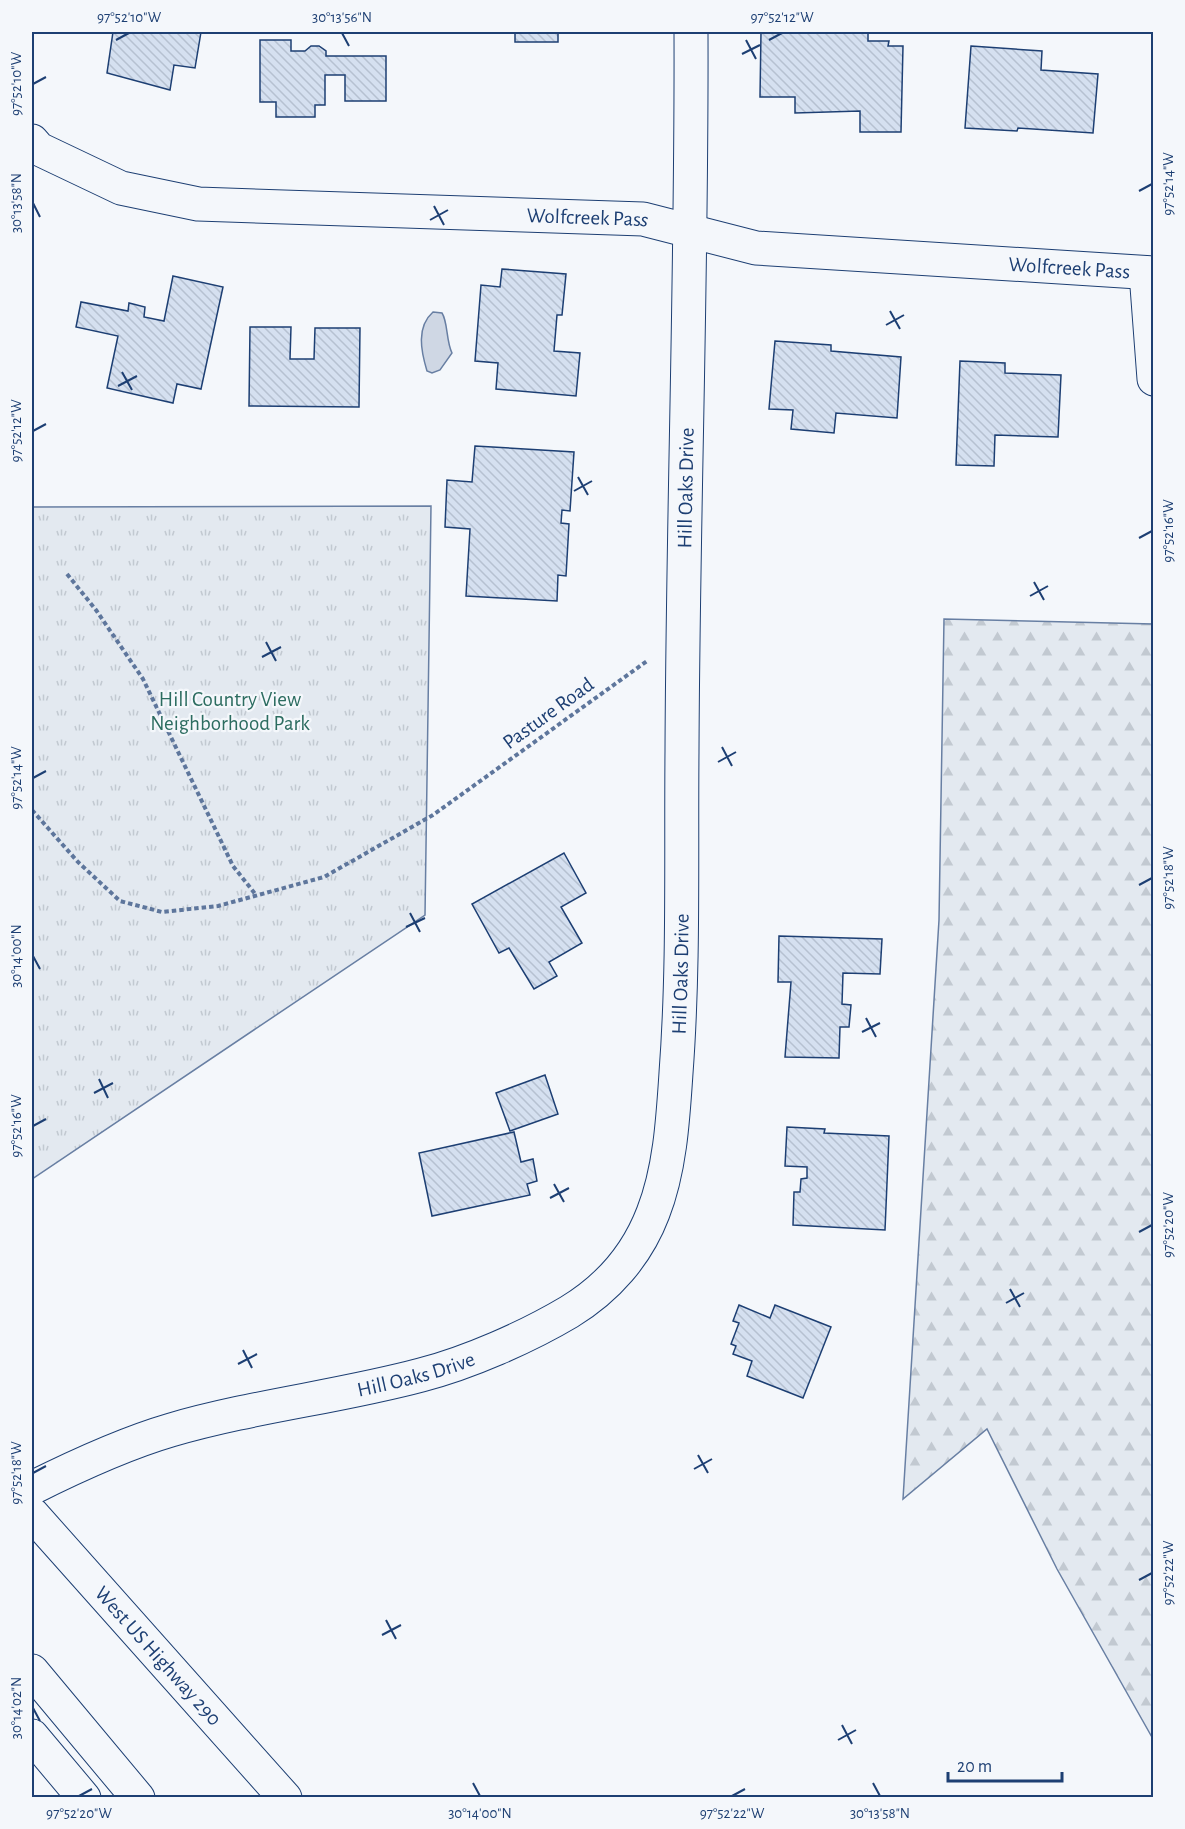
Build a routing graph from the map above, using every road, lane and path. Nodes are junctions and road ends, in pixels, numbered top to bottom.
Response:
1 (691, 32) edge
2 (32, 141) edge
3 (692, 231) junction
4 (1150, 273) edge
5 (1154, 379) edge
6 (67, 574) dead end
7 (682, 637) junction
8 (32, 810) edge
9 (256, 895) junction
10 (32, 1488) edge
11 (32, 1514) edge
12 (32, 1671) edge
13 (32, 1736) edge
14 (84, 1797) edge
15 (138, 1797) edge
16 (285, 1797) edge

1 - 3 main road, Hill Oaks Drive
2 - 3 main road, Wolfcreek Pass
3 - 4 main road, Wolfcreek Pass
3 - 7 main road, Hill Oaks Drive
4 - 5 main road
6 - 9 path
7 - 9 path, Pasture Road
7 - 10 main road, Hill Oaks Drive
8 - 9 path, Pasture Road
11 - 16 main road, West US Highway 290
12 - 15 main road
13 - 14 main road

